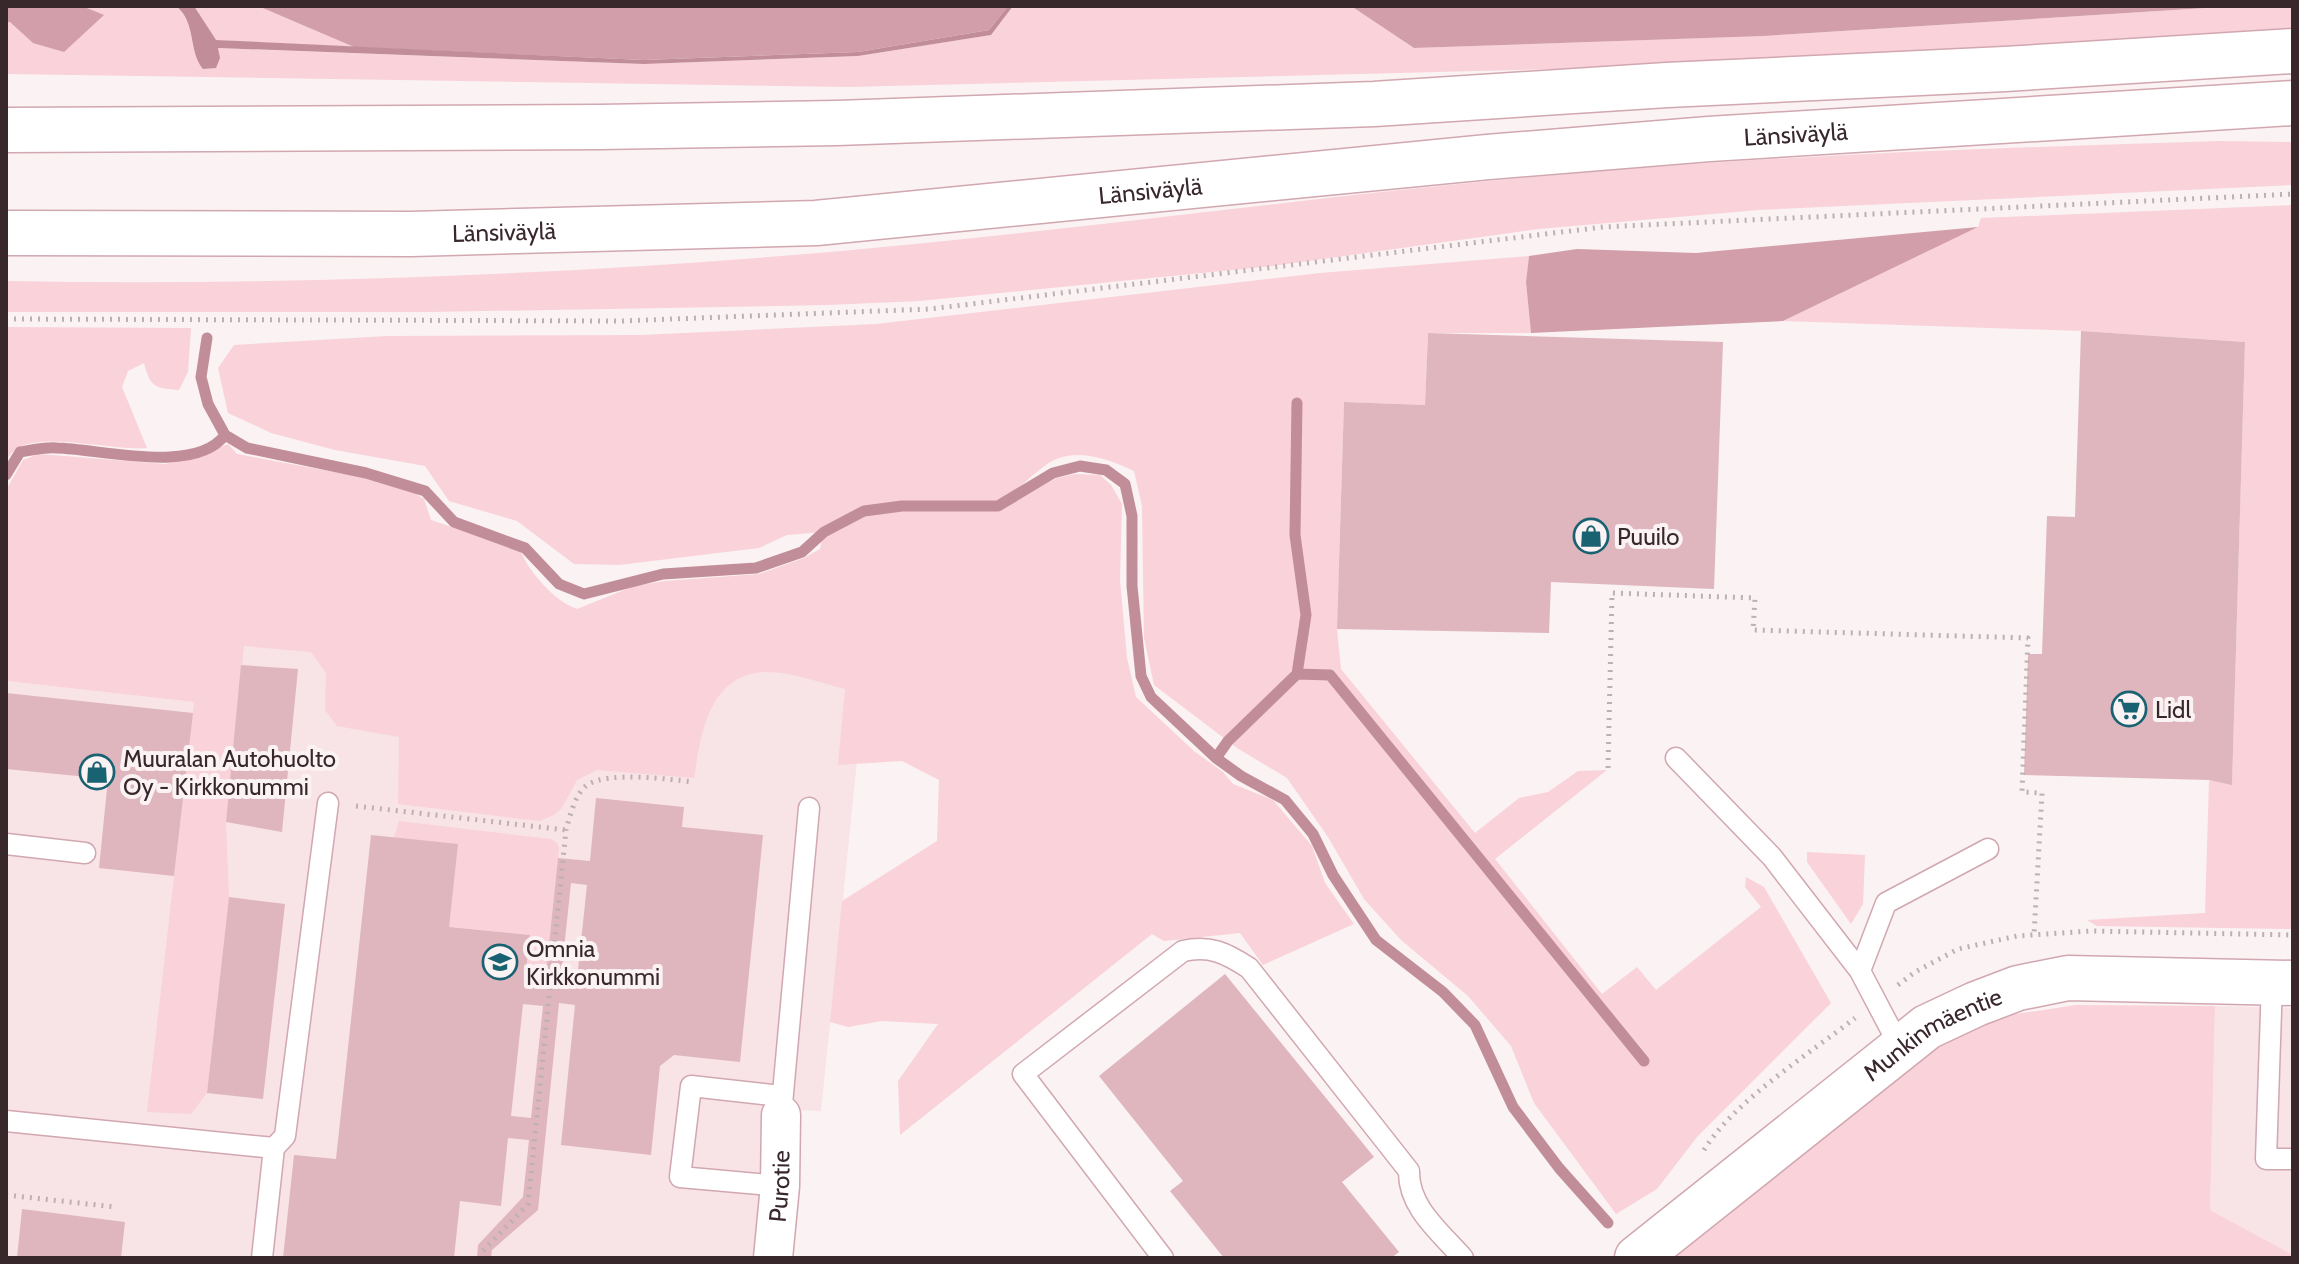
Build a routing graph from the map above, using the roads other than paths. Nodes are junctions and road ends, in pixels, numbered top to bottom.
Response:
1 (2293, 51) edge
2 (2293, 103) edge
3 (6, 130) edge
4 (6, 233) edge
5 (1676, 758) dead end
6 (328, 803) road end
7 (809, 808) dead end
8 (6, 844) edge
9 (1988, 849) dead end
10 (85, 853) dead end
11 (1860, 971) junction
12 (2282, 983) edge
13 (1900, 1047) junction
14 (781, 1106) junction
15 (6, 1121) edge
16 (274, 1148) junction
17 (2293, 1159) edge
18 (780, 1186) junction
19 (262, 1258) edge
20 (773, 1258) edge
21 (1163, 1258) edge
22 (1463, 1258) edge
23 (1637, 1258) edge

1 - 3 main road
2 - 4 main road, Länsiväylä
5 - 11 lane
6 - 16 lane
7 - 14 lane
8 - 10 lane
9 - 11 lane
11 - 13 lane
12 - 13 main road, Munkinmäentie
12 - 17 lane
13 - 23 main road, Munkinmäentie
14 - 18 street, Purotie
14 - 18 lane
15 - 16 lane
16 - 19 lane
18 - 20 street, Purotie
21 - 22 lane

